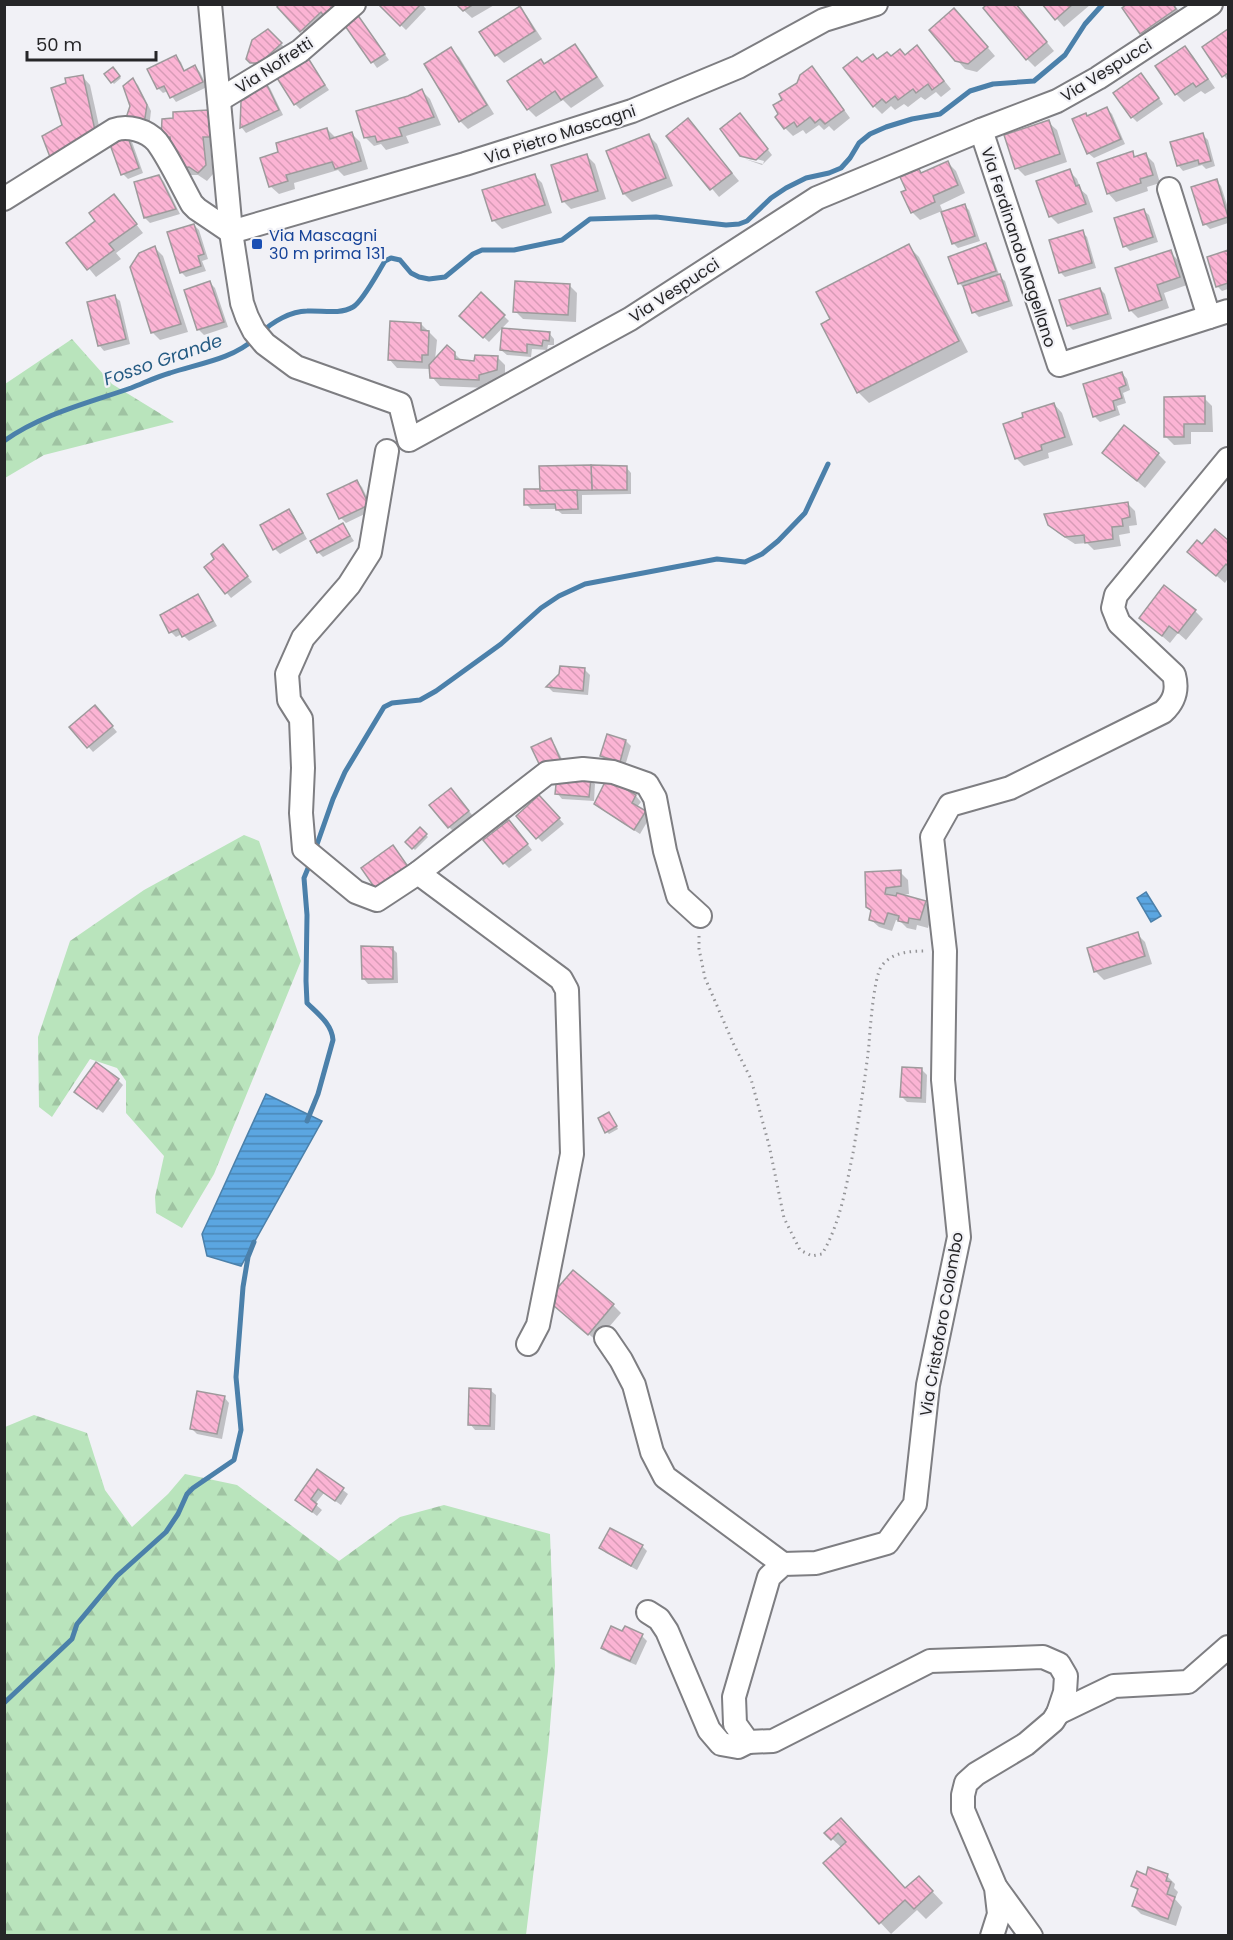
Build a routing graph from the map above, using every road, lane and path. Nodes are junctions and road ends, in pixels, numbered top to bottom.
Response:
1 (210, 4) edge
2 (354, 4) edge
3 (876, 4) edge
4 (1211, 4) edge
5 (219, 100) junction
6 (981, 130) junction
7 (1169, 189) dead end
8 (4, 199) edge
9 (231, 232) junction
10 (1219, 314) edge
11 (387, 451) dead end
12 (1228, 459) edge
13 (418, 873) junction
14 (700, 916) joint
15 (945, 951) junction
16 (606, 1338) dead end
17 (528, 1344) dead end
18 (783, 1564) junction
19 (648, 1612) dead end
20 (1228, 1647) edge
21 (1058, 1713) junction
22 (748, 1742) junction
23 (996, 1888) junction
24 (992, 1935) edge
25 (1031, 1935) edge

1 - 5 street
2 - 5 street, Via Nofretti
3 - 9 street, Via Pietro Mascagni
4 - 6 street, Via Vespucci
5 - 9 street
6 - 9 street, Via Vespucci
6 - 10 street, Via Ferdinando Magellano
7 - 10 street
8 - 9 street
11 - 13 street
12 - 15 street, Via Cristoforo Colombo
13 - 14 street
13 - 17 street
14 - 15 path
15 - 18 street, Via Cristoforo Colombo
16 - 18 street
18 - 22 street
19 - 22 street
20 - 21 street
21 - 22 street
21 - 23 street
23 - 24 street
23 - 25 street

